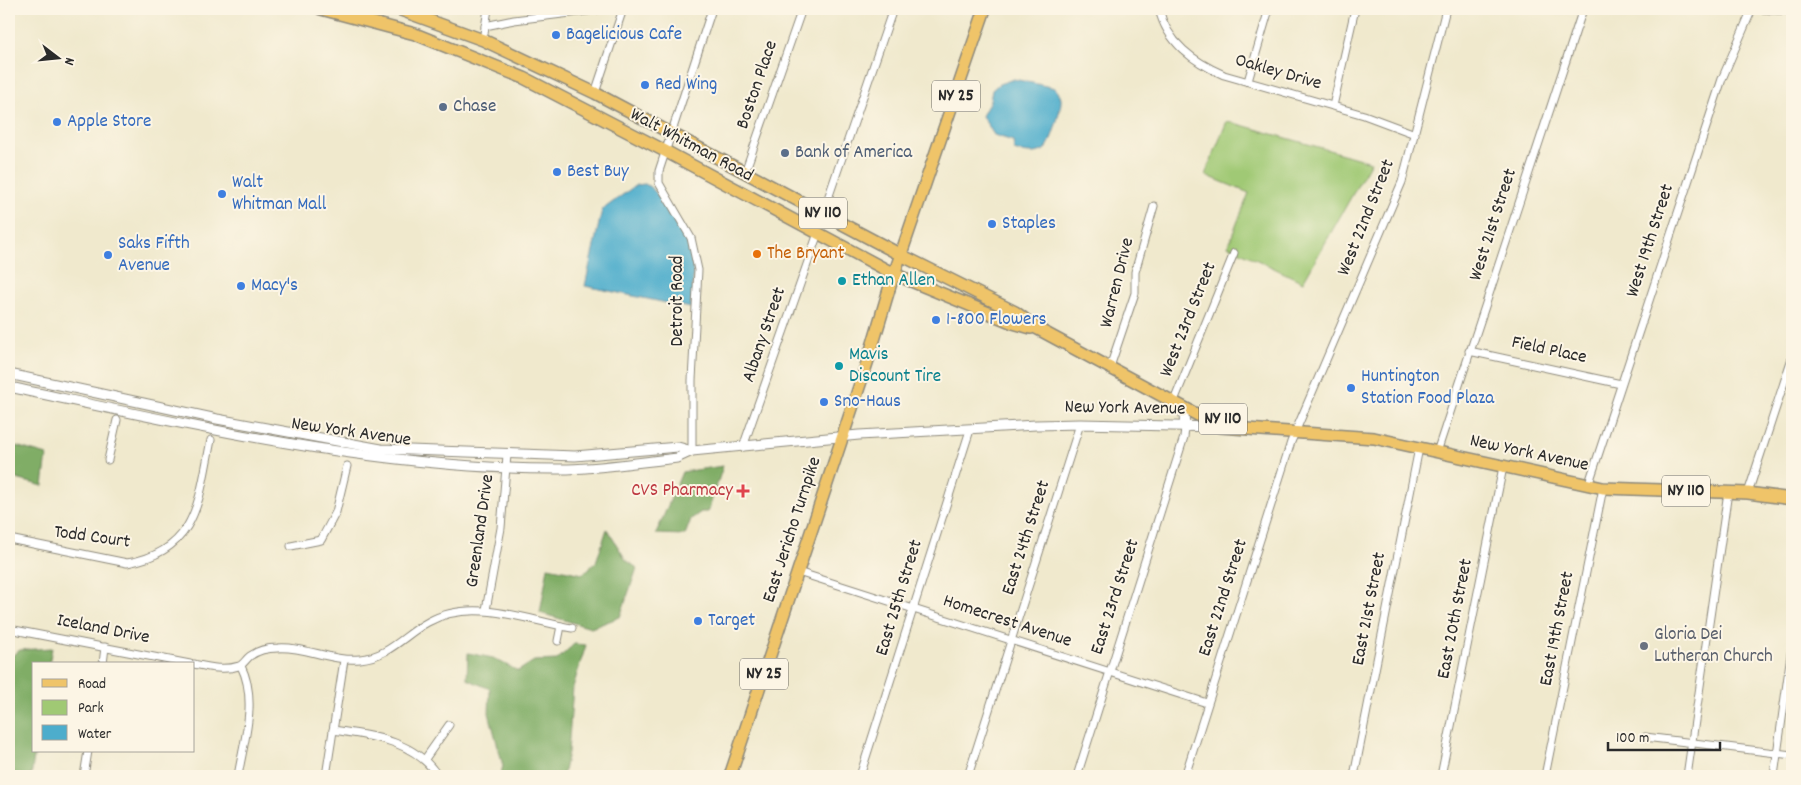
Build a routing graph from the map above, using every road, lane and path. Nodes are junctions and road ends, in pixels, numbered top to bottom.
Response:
1 (321, 9) edge
2 (398, 9) edge
3 (488, 9) edge
4 (603, 9) edge
5 (623, 9) edge
6 (712, 9) edge
7 (802, 9) edge
8 (893, 9) edge
9 (985, 9) edge
10 (1159, 9) edge
11 (1269, 9) edge
12 (1355, 9) edge
13 (1446, 9) edge
14 (1583, 9) edge
15 (1752, 9) edge
16 (1759, 9) edge
17 (577, 10) edge
18 (1792, 11) edge
19 (485, 26) junction
20 (415, 34) junction
21 (484, 40) junction
22 (521, 57) junction
23 (477, 58) junction
24 (1248, 81) junction
25 (595, 93) junction
26 (1333, 106) junction
27 (670, 133) junction
28 (1415, 134) junction
29 (665, 151) junction
30 (745, 172) junction
31 (1154, 206) dead end
32 (823, 213) junction
33 (818, 233) junction
34 (1234, 253) dead end
35 (901, 255) junction
36 (894, 274) junction
37 (1038, 329) junction
38 (1469, 351) junction
39 (1792, 358) edge
40 (1110, 367) junction
41 (9, 374) edge
42 (1621, 384) junction
43 (9, 387) edge
44 (1174, 400) junction
45 (117, 420) dead end
46 (1080, 424) junction
47 (1220, 427) junction
48 (1184, 428) junction
49 (970, 430) junction
50 (1275, 430) junction
51 (1296, 431) junction
52 (843, 437) junction
53 (211, 440) dead end
54 (743, 447) junction
55 (1419, 448) junction
56 (692, 451) junction
57 (1437, 452) junction
58 (507, 455) junction
59 (108, 460) dead end
60 (347, 466) dead end
61 (506, 466) junction
62 (1503, 468) junction
63 (1588, 486) junction
64 (1603, 488) junction
65 (1728, 492) junction
66 (1748, 493) junction
67 (1792, 499) edge
68 (9, 539) edge
69 (292, 546) dead end
70 (798, 572) junction
71 (486, 610) junction
72 (913, 610) junction
73 (561, 626) junction
74 (572, 628) dead end
75 (9, 629) edge
76 (558, 641) dead end
77 (1011, 641) junction
78 (105, 648) junction
79 (1792, 648) edge
80 (344, 660) junction
81 (103, 662) edge
82 (181, 662) edge
83 (195, 664) edge
84 (241, 666) junction
85 (1110, 672) junction
86 (1207, 703) junction
87 (449, 725) dead end
88 (333, 730) junction
89 (1645, 737) dead end
90 (1692, 742) junction
91 (88, 752) edge
92 (1777, 753) junction
93 (1792, 755) edge
94 (425, 759) junction
95 (84, 776) edge
96 (238, 776) edge
97 (326, 776) edge
98 (438, 776) edge
99 (730, 776) edge
100 (860, 776) edge
101 (968, 776) edge
102 (1077, 776) edge
103 (1185, 776) edge
104 (1354, 776) edge
105 (1441, 776) edge
106 (1545, 776) edge
107 (1687, 776) edge
108 (1774, 776) edge

1 - 20 main road, Walt Whitman Road / NY 110
2 - 21 main road, Walt Whitman Road / NY 110
3 - 19 street
4 - 17 street
5 - 25 street
6 - 27 street, Detroit Road
7 - 30 street, Boston Place
8 - 32 street
9 - 35 main road, NY 25
10 - 24 street, Oakley Drive
11 - 24 street
12 - 26 street
13 - 28 street, West 22nd Street
14 - 38 street, West 21st Street
15 - 42 street, West 19th Street
16 - 18 street
17 - 19 street
19 - 21 street
20 - 21 main road
20 - 23 main road, Walt Whitman Road / NY 110
21 - 22 main road, Walt Whitman Road / NY 110
22 - 23 main road
22 - 25 main road, Walt Whitman Road / NY 110
23 - 29 main road, Walt Whitman Road / NY 110
24 - 26 street, Oakley Drive
25 - 27 main road, Walt Whitman Road / NY 110
26 - 28 street, Oakley Drive
27 - 29 street, Detroit Road
27 - 30 main road, Walt Whitman Road / NY 110
28 - 51 street, West 22nd Street
29 - 33 main road, Walt Whitman Road / NY 110
29 - 56 street, Detroit Road
30 - 32 main road, Walt Whitman Road / NY 110
31 - 40 street, Warren Drive
32 - 35 main road, Walt Whitman Road / NY 110
33 - 36 main road, Walt Whitman Road / NY 110
33 - 54 street, Albany Street
34 - 44 street, West 23rd Street
35 - 36 main road, NY 25
35 - 37 main road, Walt Whitman Road / NY 110
36 - 37 main road, Walt Whitman Road / NY 110
36 - 52 main road, NY 25
37 - 40 main road, Walt Whitman Road / NY 110
38 - 42 street, Field Place
38 - 57 street, West 21st Street
39 - 66 street
40 - 44 main road, Walt Whitman Road / NY 110
41 - 58 street, New York Avenue
42 - 63 street, West 19th Street
43 - 61 street, New York Avenue
44 - 47 main road, Walt Whitman Road / NY 110
44 - 48 street
44 - 50 main road, Walt Whitman Road / NY 110
45 - 59 street
46 - 48 street, New York Avenue
46 - 49 street, New York Avenue
46 - 77 street, East 24th Street
47 - 48 street, New York Avenue
47 - 50 main road, New York Avenue / NY 110
48 - 85 street, East 23rd Street
49 - 52 street, New York Avenue
49 - 72 street, East 25th Street
50 - 51 main road, New York Avenue / NY 110
51 - 55 main road, New York Avenue / NY 110
51 - 86 street, East 22nd Street
52 - 54 street, New York Avenue
52 - 70 main road, East Jericho Turnpike / NY 25
53 - 68 street, Todd Court
54 - 56 street, New York Avenue
55 - 57 main road, New York Avenue / NY 110
55 - 104 street, East 21st Street
56 - 58 street, New York Avenue
56 - 61 street, New York Avenue
57 - 62 main road, New York Avenue / NY 110
58 - 61 street, Greenland Drive
60 - 69 street
61 - 71 street, Greenland Drive
62 - 63 main road, New York Avenue / NY 110
62 - 105 street, East 20th Street
63 - 64 main road, New York Avenue / NY 110
64 - 65 main road, New York Avenue / NY 110
64 - 106 street, East 19th Street
65 - 66 main road, New York Avenue / NY 110
65 - 90 street
66 - 67 main road, New York Avenue / NY 110
70 - 72 street, Homecrest Avenue
70 - 99 main road, East Jericho Turnpike / NY 25
71 - 73 street
71 - 80 street
72 - 77 street, Homecrest Avenue
72 - 100 street, East 25th Street
73 - 74 street
73 - 76 street
75 - 78 street, Iceland Drive
77 - 85 street, Homecrest Avenue
77 - 101 street, East 24th Street
78 - 81 street
78 - 82 street, Iceland Drive
79 - 92 street
80 - 84 street
80 - 88 street
83 - 84 street, Iceland Drive
84 - 96 street
85 - 86 street, Homecrest Avenue
85 - 102 street, East 23rd Street
86 - 103 street, East 22nd Street
87 - 94 street
88 - 94 street
88 - 97 street
89 - 90 street
90 - 92 street
90 - 107 street
91 - 95 street
92 - 93 street
92 - 108 street
94 - 98 street

